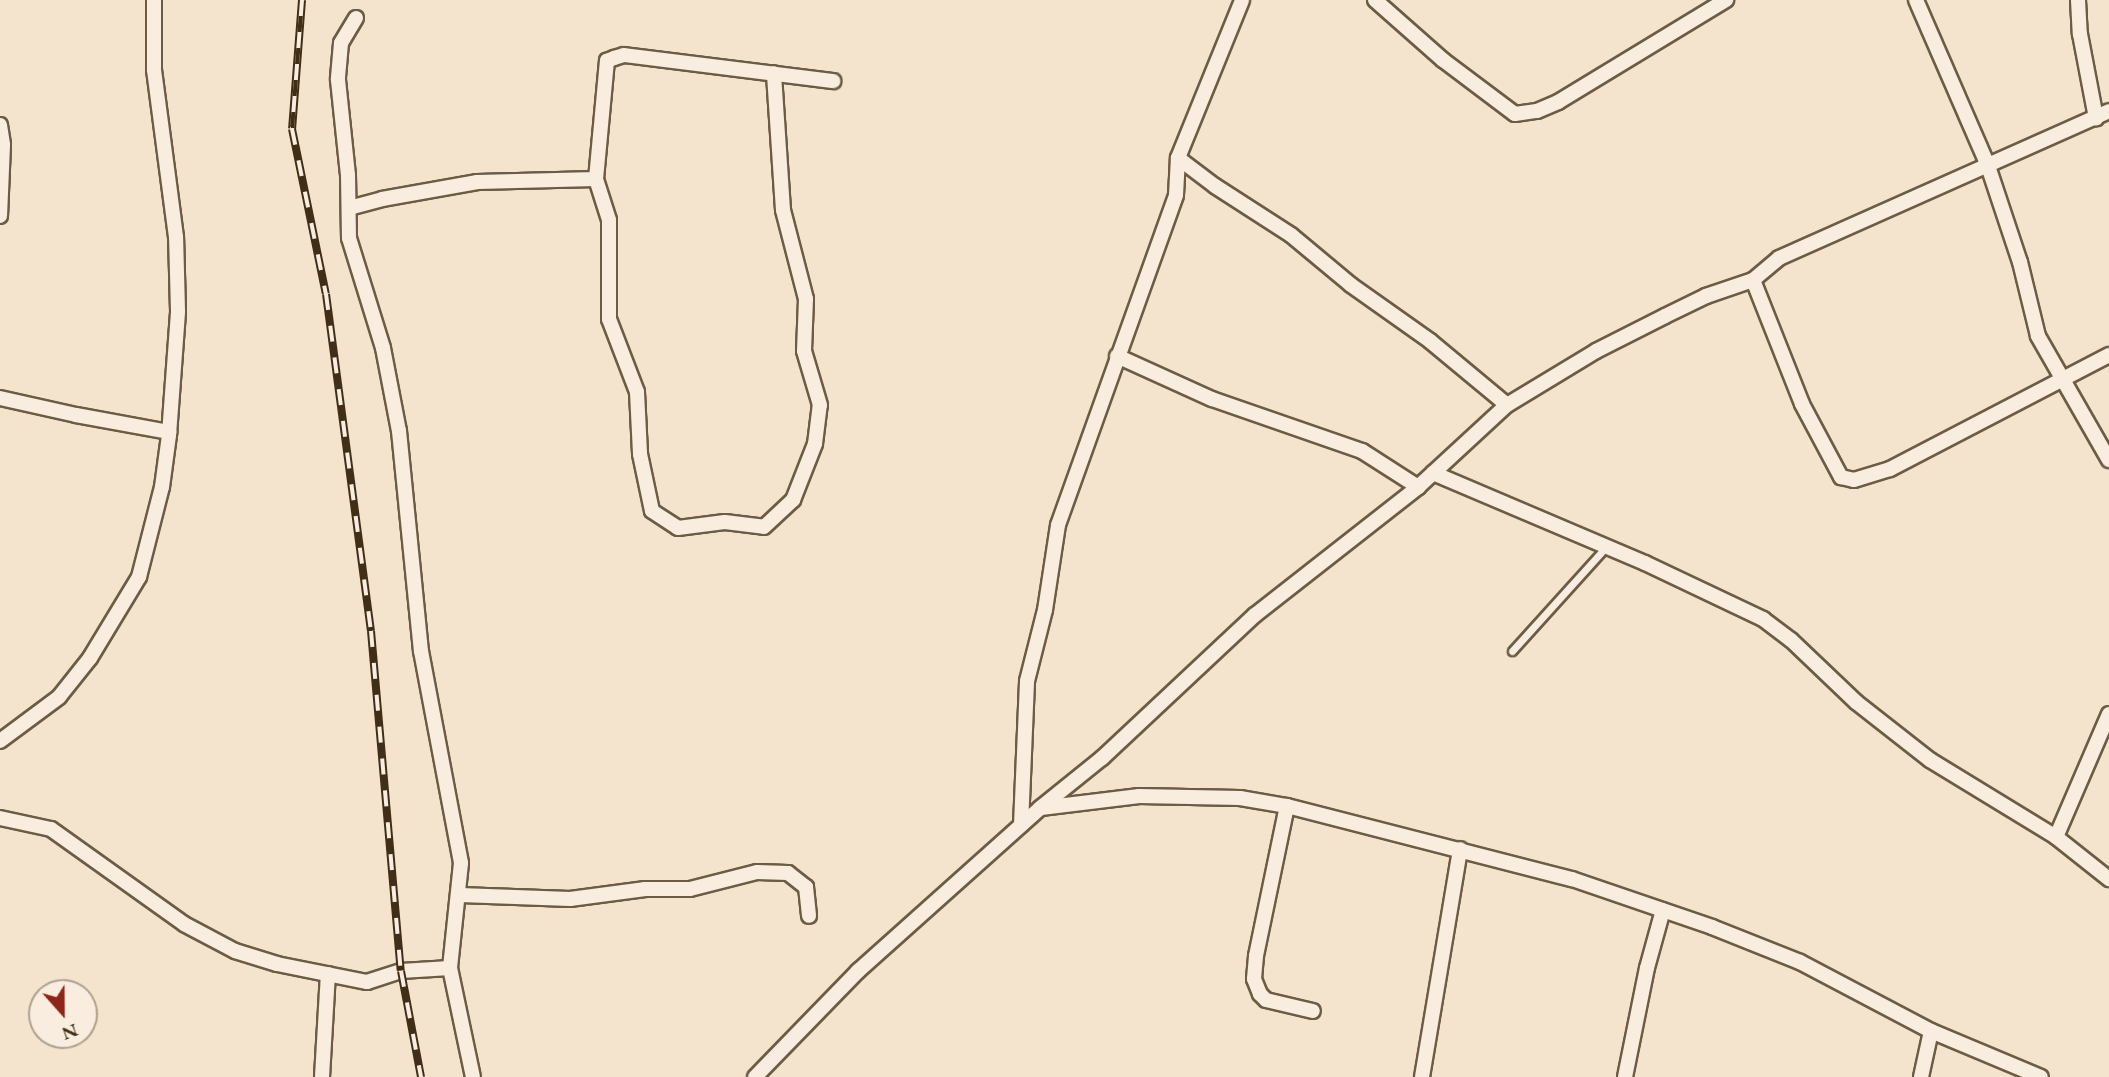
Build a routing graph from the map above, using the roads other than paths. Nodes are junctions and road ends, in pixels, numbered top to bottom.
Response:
1 (154, 0) edge
2 (1242, 0) edge
3 (1376, 0) edge
4 (1726, 0) edge
5 (1916, 0) edge
6 (2078, 0) edge
7 (356, 18) dead end
8 (774, 74) junction
9 (833, 81) dead end
10 (2102, 114) edge
11 (0, 125) edge
12 (1178, 158) junction
13 (1987, 163) junction
14 (596, 179) junction
15 (349, 208) junction
16 (0, 216) edge
17 (1753, 280) junction
18 (2109, 355) edge
19 (1117, 356) junction
20 (2061, 379) junction
21 (0, 398) edge
22 (1507, 405) junction
23 (169, 432) junction
24 (2109, 460) edge
25 (1433, 473) junction
26 (1418, 486) junction
27 (1606, 546) junction
28 (1512, 651) dead end
29 (2109, 714) edge
30 (0, 740) edge
31 (1287, 806) junction
32 (1040, 808) junction
33 (0, 818) edge
34 (1021, 825) junction
35 (2056, 836) junction
36 (1460, 849) junction
37 (2109, 879) edge
38 (460, 895) junction
39 (1664, 910) junction
40 (809, 916) dead end
41 (450, 968) junction
42 (327, 974) junction
43 (1313, 1012) dead end
44 (1931, 1031) junction
45 (322, 1077) edge
46 (473, 1077) edge
47 (755, 1077) edge
48 (1422, 1077) edge
49 (1625, 1077) edge
50 (1921, 1077) edge
51 (2041, 1077) edge

1 - 23 street
2 - 12 street
3 - 4 street
5 - 13 street
6 - 10 street
7 - 15 street
8 - 9 street
8 - 14 street
8 - 14 street
10 - 13 street
11 - 16 street
12 - 19 street
12 - 22 street
13 - 17 street
13 - 20 street
14 - 15 street
15 - 38 street
17 - 20 street
17 - 22 street
18 - 20 street
19 - 26 street
19 - 34 street
20 - 24 street
21 - 23 street
22 - 25 street
23 - 30 street
25 - 26 street
25 - 27 street
26 - 32 street
27 - 28 lane
27 - 35 street
29 - 35 street
31 - 32 street
31 - 36 street
31 - 43 street
32 - 34 street
33 - 42 street
34 - 47 street
35 - 37 street
36 - 39 street
36 - 48 street
38 - 40 street
38 - 41 street
39 - 44 street
39 - 49 street
41 - 42 street
41 - 46 street
42 - 45 street
44 - 50 street
44 - 51 street

